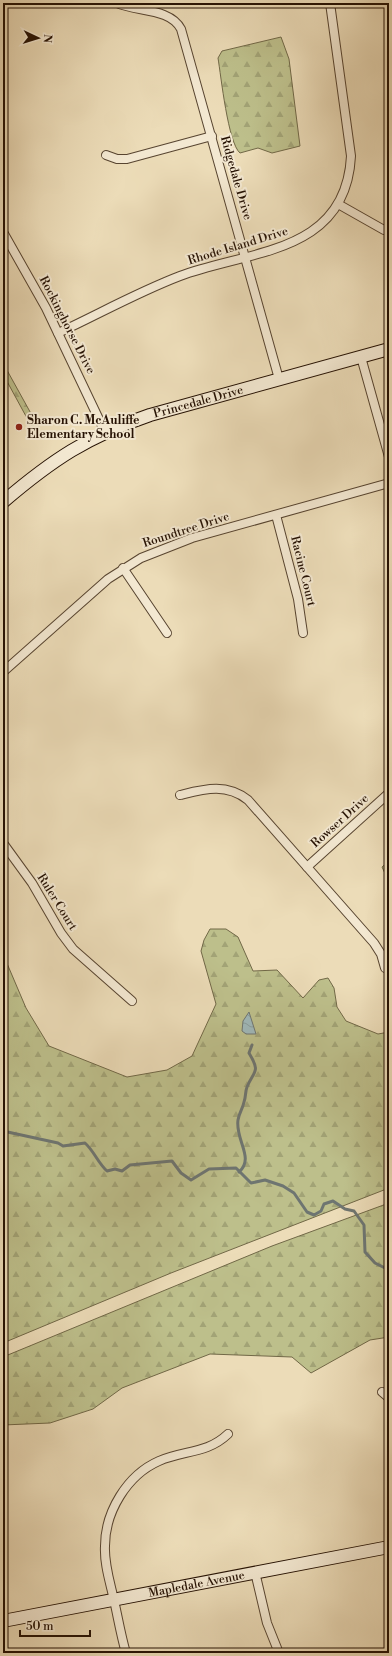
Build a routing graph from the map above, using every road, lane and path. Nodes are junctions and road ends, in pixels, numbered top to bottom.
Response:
1 (117, 3) edge
2 (330, 3) edge
3 (212, 136) junction
4 (106, 155) dead end
5 (338, 204) junction
6 (384, 230) dead end
7 (3, 232) edge
8 (245, 257) junction
9 (58, 333) junction
10 (389, 349) edge
11 (361, 357) junction
12 (279, 380) junction
13 (105, 432) junction
14 (389, 457) edge
15 (389, 483) edge
16 (3, 502) edge
17 (276, 515) junction
18 (123, 568) junction
19 (167, 633) dead end
20 (303, 633) dead end
21 (3, 672) edge
22 (389, 794) edge
23 (180, 795) dead end
24 (3, 844) edge
25 (307, 867) junction
26 (385, 968) dead end
27 (132, 1001) dead end
28 (382, 1392) dead end
29 (389, 1398) edge
30 (228, 1434) dead end
31 (389, 1493) edge
32 (389, 1512) edge
33 (389, 1547) edge
34 (255, 1572) junction
35 (114, 1600) junction
36 (3, 1621) edge
37 (126, 1653) edge
38 (279, 1653) edge

1 - 3 street, Ridgedale Drive
2 - 5 street, Rhode Island Drive
3 - 4 street
3 - 8 street, Ridgedale Drive
5 - 6 street
5 - 8 street, Rhode Island Drive
7 - 9 street, Rockinghorse Drive
8 - 9 street, Rhode Island Drive
8 - 12 street, Ridgedale Drive
9 - 13 street, Rockinghorse Drive
10 - 11 street, Princedale Drive
11 - 12 street, Princedale Drive
11 - 14 street
12 - 13 street, Princedale Drive
13 - 16 street, Princedale Drive
15 - 17 street, Roundtree Drive
17 - 18 street, Roundtree Drive
17 - 20 street, Racine Court
18 - 19 street
18 - 21 street, Roundtree Drive
22 - 25 street, Rowser Drive
23 - 25 street
24 - 27 street, Ruler Court
25 - 26 street
28 - 29 street
30 - 35 street
31 - 32 street
33 - 34 street, Mapledale Avenue
34 - 35 street, Mapledale Avenue
34 - 38 street
35 - 36 street, Mapledale Avenue
35 - 37 street

